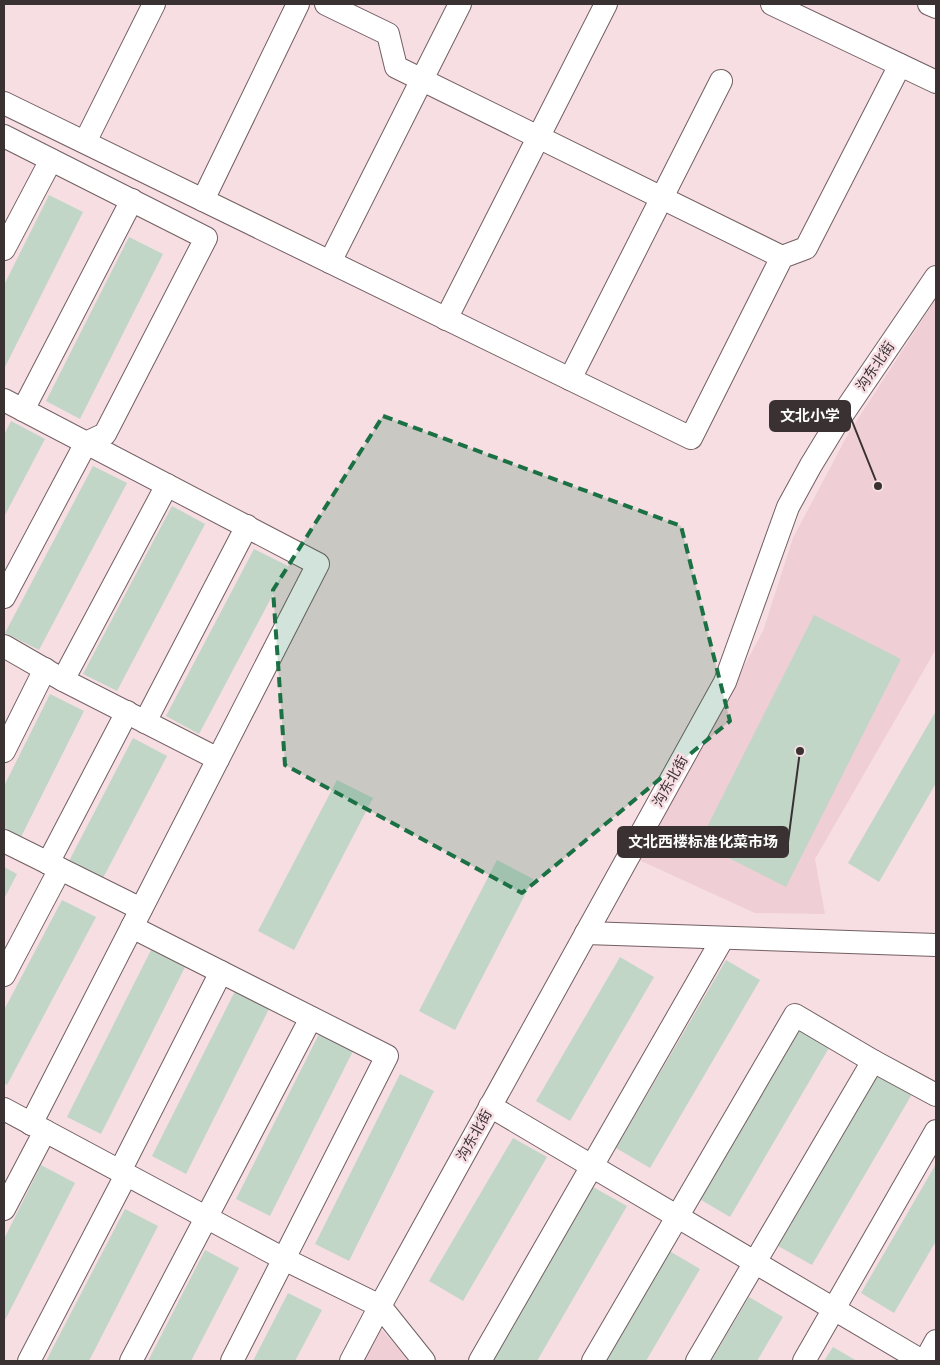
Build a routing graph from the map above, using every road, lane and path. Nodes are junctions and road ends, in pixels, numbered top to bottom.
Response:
1 (154, 4) edge
2 (298, 4) edge
3 (326, 4) edge
4 (460, 4) edge
5 (606, 4) edge
6 (772, 4) edge
7 (929, 4) edge
8 (936, 7) edge
9 (900, 65) junction
10 (422, 80) junction
11 (721, 81) dead end
12 (936, 82) edge
13 (4, 103) edge
14 (4, 136) edge
15 (538, 138) junction
16 (85, 142) junction
17 (51, 160) junction
18 (661, 198) junction
19 (132, 200) junction
20 (203, 200) junction
21 (4, 249) edge
22 (782, 258) junction
23 (330, 262) junction
24 (936, 277) edge
25 (446, 319) junction
26 (570, 379) junction
27 (13, 405) edge
28 (86, 443) junction
29 (167, 485) junction
30 (247, 526) junction
31 (4, 597) edge
32 (4, 646) edge
33 (54, 674) junction
34 (136, 717) junction
35 (4, 751) edge
36 (218, 759) junction
37 (4, 841) edge
38 (54, 866) junction
39 (136, 918) junction
40 (586, 933) junction
41 (723, 938) junction
42 (936, 945) edge
43 (221, 972) junction
44 (4, 975) edge
45 (311, 1018) junction
46 (873, 1060) junction
47 (936, 1095) edge
48 (490, 1106) junction
49 (4, 1110) edge
50 (38, 1127) junction
51 (936, 1131) edge
52 (592, 1166) junction
53 (123, 1173) junction
54 (4, 1209) edge
55 (207, 1217) junction
56 (677, 1217) junction
57 (284, 1258) junction
58 (755, 1262) junction
59 (380, 1306) junction
60 (834, 1309) junction
61 (936, 1341) edge
62 (29, 1361) edge
63 (131, 1361) edge
64 (232, 1361) edge
65 (351, 1361) edge
66 (424, 1361) edge
67 (480, 1361) edge
68 (593, 1361) edge
69 (697, 1361) edge
70 (804, 1361) edge
71 (924, 1361) edge

1 - 16 street
2 - 20 street
3 - 10 street
4 - 10 street
5 - 15 street
6 - 9 street
7 - 8 street
9 - 12 street
9 - 22 street
10 - 15 street
10 - 23 street
11 - 18 street
13 - 16 street
14 - 17 street
15 - 18 street
15 - 25 street
16 - 20 street
17 - 19 street
17 - 21 street
18 - 22 street
18 - 26 street
19 - 27 street
19 - 28 street
20 - 23 street
22 - 26 street
23 - 25 street
24 - 40 street, 沟东北街
25 - 26 street
27 - 28 street
28 - 29 street
28 - 31 street
29 - 30 street
29 - 33 street
30 - 34 street
30 - 36 street
32 - 33 street
33 - 34 street
33 - 35 street
34 - 36 street
34 - 38 street
36 - 39 street
37 - 38 street
38 - 39 street
38 - 44 street
39 - 43 street
39 - 50 street
40 - 41 street
40 - 48 street, 沟东北街
41 - 42 street
41 - 52 street
43 - 45 street
43 - 53 street
45 - 55 street
45 - 57 street
46 - 47 street
46 - 56 street
46 - 58 street
48 - 52 street
48 - 59 street, 沟东北街
49 - 50 street
50 - 53 street
50 - 54 street
51 - 60 street
52 - 56 street
52 - 67 street
53 - 55 street
53 - 62 street
55 - 57 street
55 - 63 street
56 - 58 street
56 - 68 street
57 - 59 street
57 - 64 street
58 - 60 street
58 - 69 street
59 - 65 street, 沟东北街
59 - 66 street
60 - 70 street
60 - 71 street
61 - 71 street

